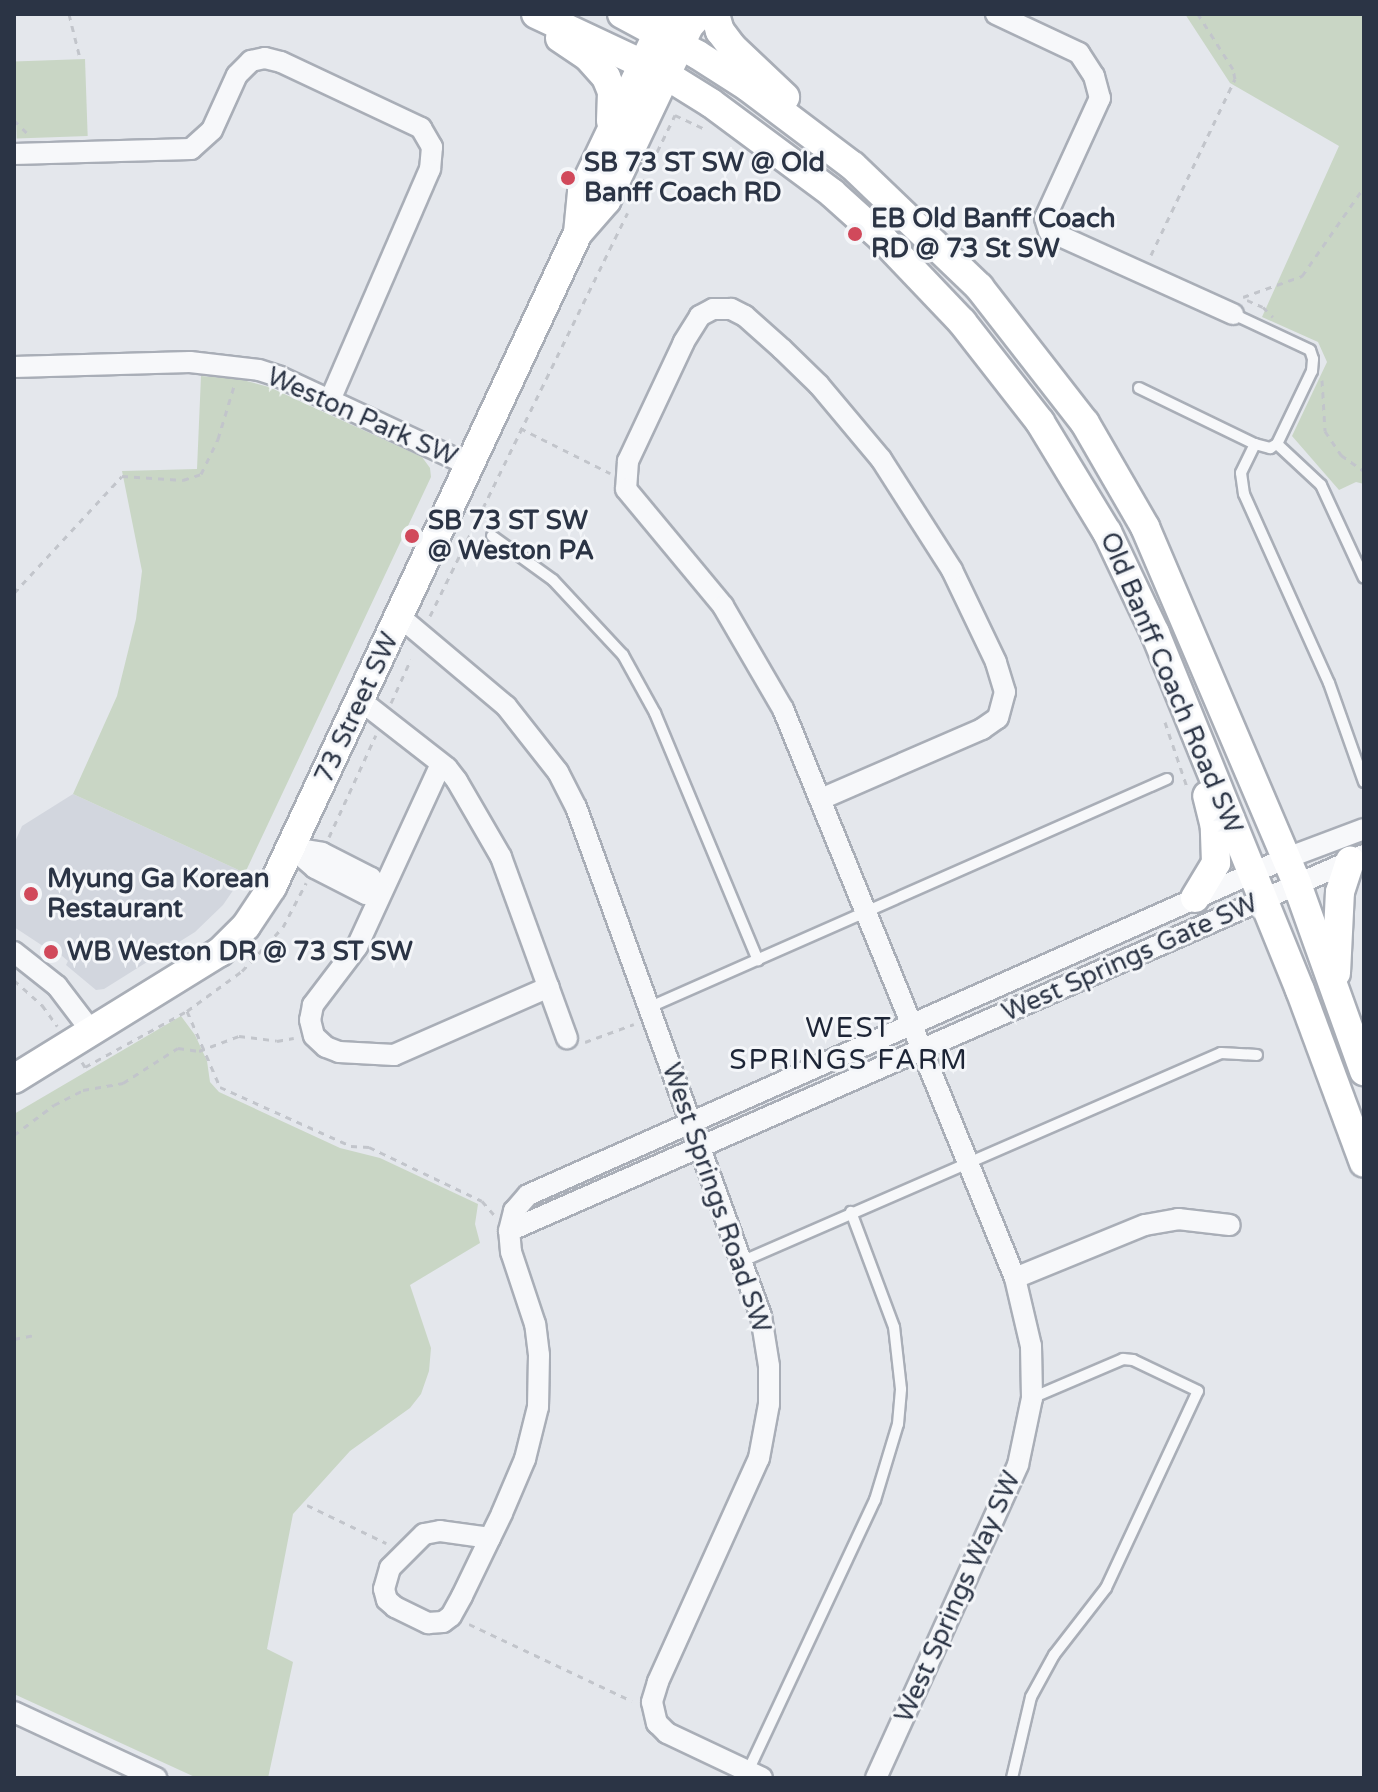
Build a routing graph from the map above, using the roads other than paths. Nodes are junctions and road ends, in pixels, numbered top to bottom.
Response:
1 (522, 14) edge
2 (536, 14) edge
3 (622, 14) edge
4 (700, 14) edge
5 (715, 14) edge
6 (996, 14) edge
7 (668, 30) edge
8 (654, 69) junction
9 (609, 132) junction
10 (14, 154) edge
11 (853, 166) junction
12 (578, 233) junction
13 (1237, 306) joint
14 (14, 367) edge
15 (1139, 388) dead end
16 (330, 400) junction
17 (1255, 444) junction
18 (1277, 444) junction
19 (469, 465) junction
20 (492, 536) dead end
21 (1364, 578) edge
22 (399, 616) junction
23 (360, 700) junction
24 (1177, 719) junction
25 (441, 764) junction
26 (1167, 779) dead end
27 (1364, 782) edge
28 (821, 799) junction
29 (1364, 829) edge
30 (292, 848) junction
31 (1357, 858) edge
32 (1290, 871) junction
33 (1257, 887) junction
34 (381, 892) junction
35 (1195, 898) junction
36 (866, 912) junction
37 (14, 952) edge
38 (758, 960) junction
39 (549, 987) junction
40 (1335, 990) junction
41 (651, 1012) junction
42 (912, 1024) junction
43 (92, 1032) junction
44 (567, 1038) road end
45 (922, 1049) junction
46 (1257, 1055) dead end
47 (1364, 1071) edge
48 (14, 1079) edge
49 (691, 1121) junction
50 (701, 1147) junction
51 (967, 1161) junction
52 (1364, 1163) edge
53 (851, 1212) junction
54 (1230, 1225) dead end
55 (509, 1231) junction
56 (743, 1261) junction
57 (1015, 1278) junction
58 (1032, 1398) junction
59 (490, 1538) junction
60 (14, 1712) edge
61 (133, 1773) edge
62 (755, 1775) edge
63 (156, 1778) edge
64 (876, 1778) edge
65 (1012, 1778) edge

1 - 9 main road
2 - 8 main road, Old Banff Coach Road SW
3 - 7 main road, Old Banff Coach Road SW
4 - 7 main road, 73 Street SW
5 - 11 main road
6 - 13 street
7 - 8 main road, 73 Street SW
7 - 11 main road, Old Banff Coach Road SW
8 - 9 main road, 73 Street SW
8 - 12 main road, 73 Street SW
8 - 24 main road, Old Banff Coach Road SW
9 - 12 main road, 73 Street SW
10 - 16 street
11 - 32 main road, Old Banff Coach Road SW
12 - 19 main road, 73 Street SW
13 - 18 lane
14 - 16 street, Weston Park SW
15 - 17 lane
16 - 19 street, Weston Park SW
17 - 18 lane
17 - 27 lane
18 - 21 lane
19 - 22 main road, 73 Street SW
20 - 38 lane
22 - 23 main road, 73 Street SW
22 - 41 street, West Springs Road SW
23 - 25 street
23 - 30 main road, 73 Street SW
24 - 33 main road, Old Banff Coach Road SW
24 - 35 main road
25 - 34 street
25 - 39 street
26 - 36 lane
28 - 28 street, West Springs Way SW
28 - 36 street, West Springs Way SW
29 - 32 street
30 - 34 street
30 - 43 main road, 73 Street SW
31 - 32 street
31 - 40 main road
32 - 33 street, West Springs Gate SW
32 - 40 main road, Old Banff Coach Road SW
33 - 35 street, West Springs Gate SW
33 - 45 street, West Springs Gate SW
33 - 52 main road, Old Banff Coach Road SW
34 - 39 street
35 - 42 street, West Springs Gate SW
36 - 38 lane
36 - 42 street, West Springs Way SW
37 - 43 street
38 - 41 lane
39 - 44 street
40 - 47 main road, Old Banff Coach Road SW
41 - 49 street, West Springs Road SW
42 - 45 street, West Springs Way SW
42 - 49 street, West Springs Gate SW
43 - 48 main road, 73 Street SW
45 - 50 street, West Springs Gate SW
45 - 51 street, West Springs Way SW
46 - 51 lane
49 - 50 street, West Springs Road SW
49 - 55 street, West Springs Gate SW
50 - 55 street, West Springs Gate SW
50 - 56 street, West Springs Road SW
51 - 53 lane
51 - 57 street, West Springs Way SW
53 - 56 lane
53 - 62 lane
54 - 57 street
55 - 59 street
56 - 62 street, West Springs Road SW
57 - 58 street, West Springs Way SW
58 - 64 street, West Springs Way SW
58 - 65 lane
59 - 59 street
60 - 61 street
61 - 63 street

